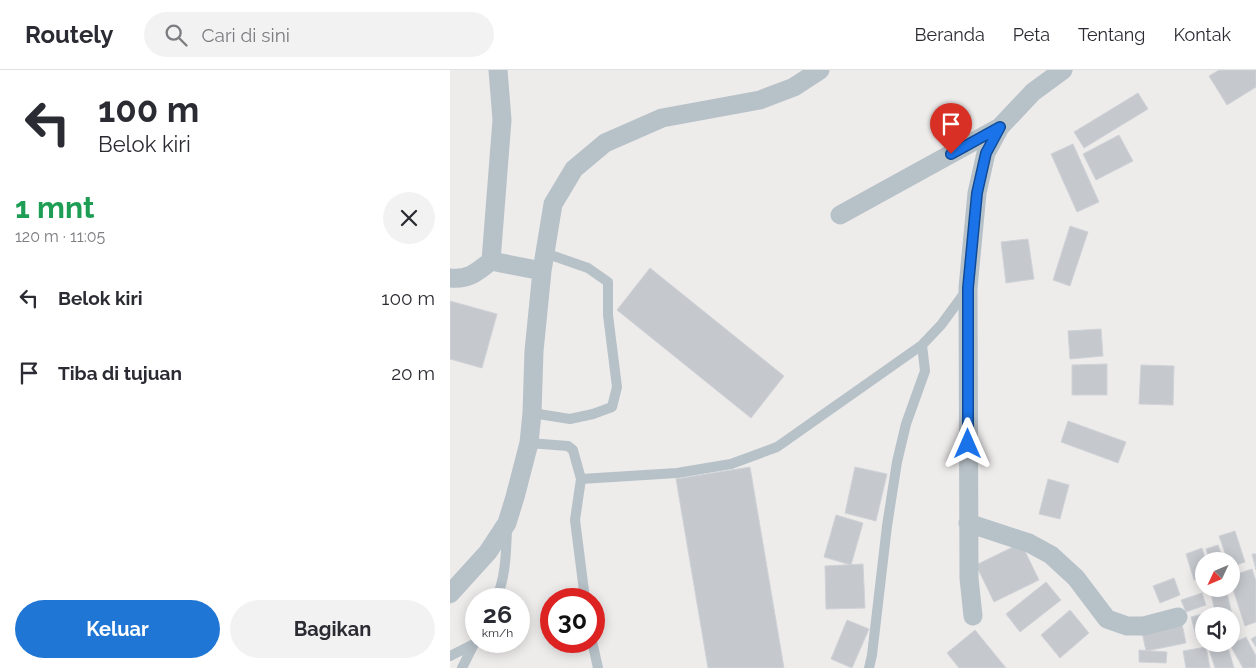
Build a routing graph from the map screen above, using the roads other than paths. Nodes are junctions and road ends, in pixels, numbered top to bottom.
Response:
1 (498, 70) edge
2 (820, 70) edge
3 (1063, 70) edge
4 (1000, 127) junction
5 (840, 214) dead end
6 (491, 261) junction
7 (543, 262) junction
8 (450, 278) edge
9 (968, 288) junction
10 (922, 345) junction
11 (532, 413) junction
12 (529, 443) junction
13 (581, 479) junction
14 (507, 523) junction
15 (968, 523) junction
16 (500, 588) edge
17 (584, 588) edge
18 (450, 594) edge
19 (973, 616) dead end
20 (1178, 617) dead end
21 (465, 648) edge
22 (470, 653) edge
23 (595, 653) edge
24 (450, 656) edge
25 (462, 668) edge
26 (598, 668) edge
27 (869, 668) edge

1 - 6 street
2 - 7 street
3 - 4 street
4 - 5 street
4 - 9 street
6 - 7 street
6 - 8 street
7 - 11 street
7 - 11 lane
9 - 10 lane
9 - 15 street
10 - 13 lane
10 - 27 lane
11 - 12 street
12 - 13 lane
12 - 14 street
13 - 17 lane
14 - 16 lane
14 - 18 street
15 - 19 street
15 - 20 street
21 - 24 lane
22 - 25 lane
23 - 26 lane

